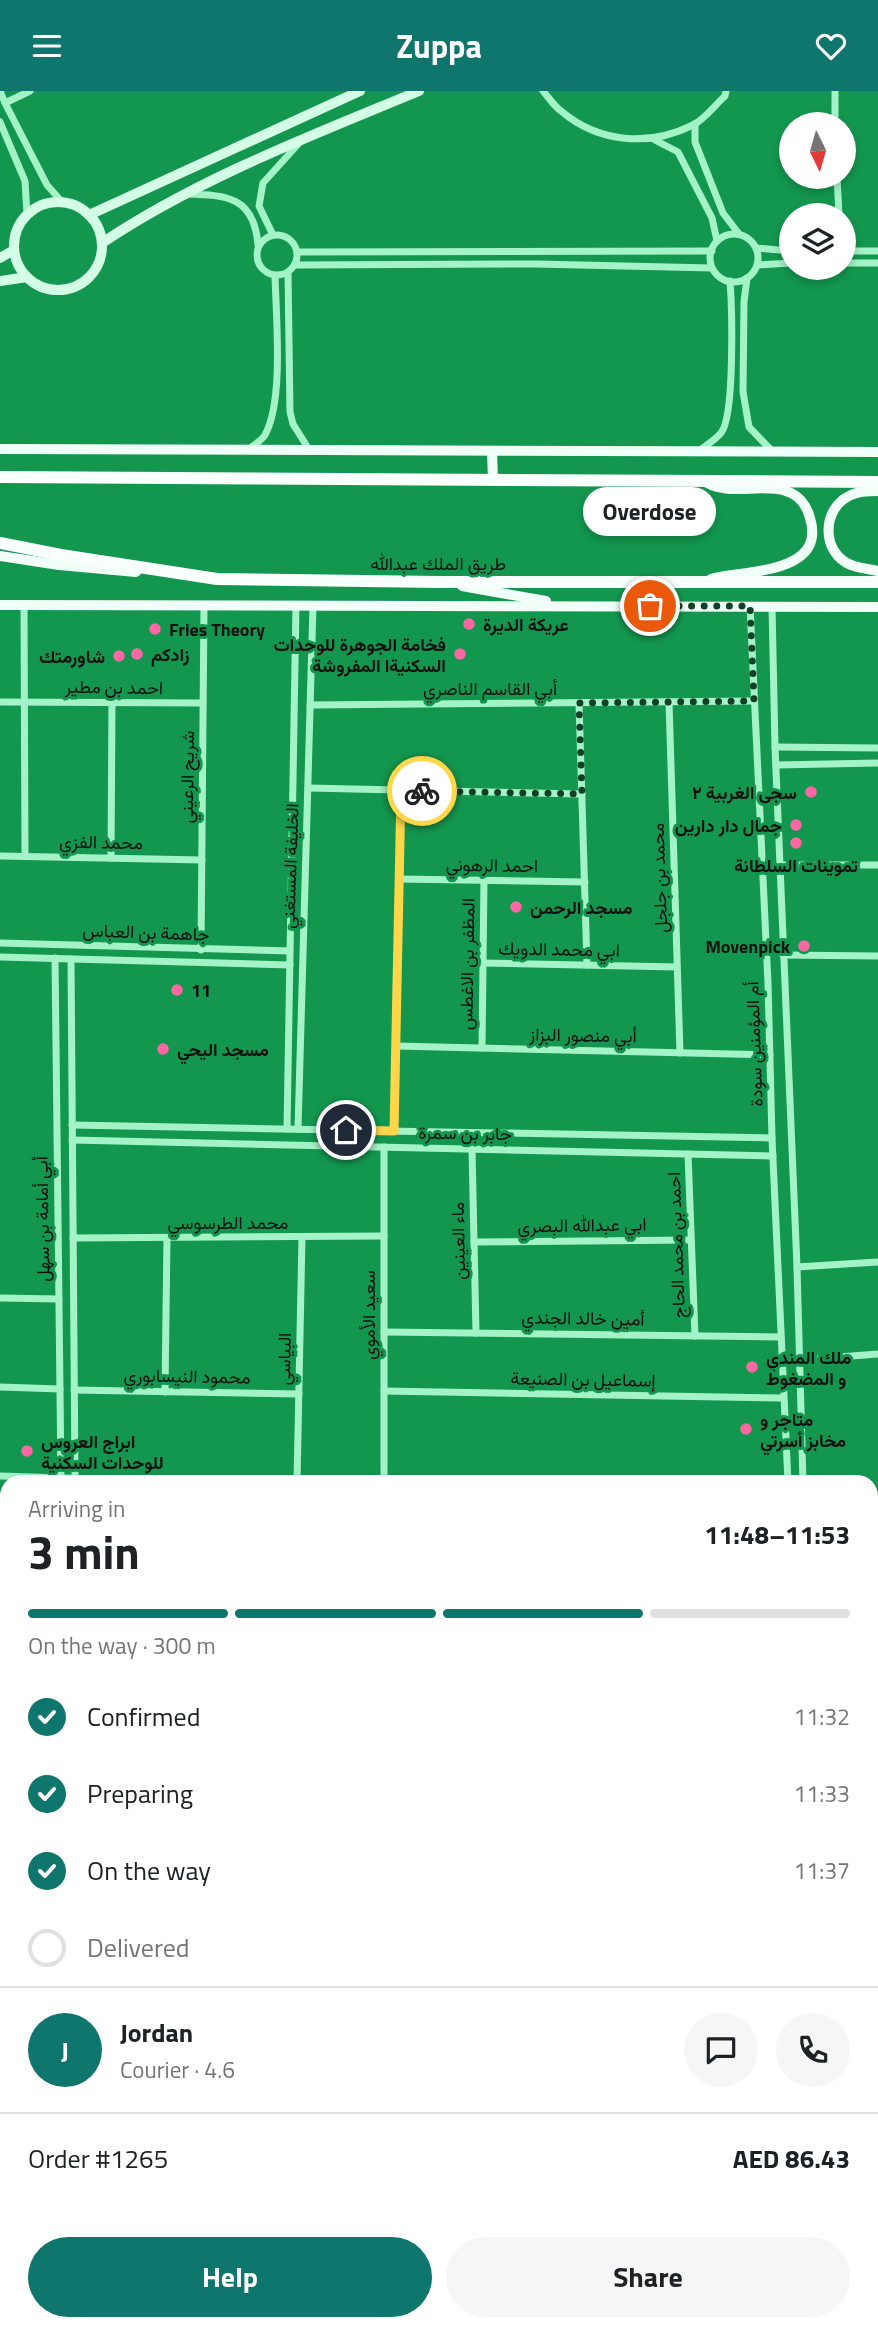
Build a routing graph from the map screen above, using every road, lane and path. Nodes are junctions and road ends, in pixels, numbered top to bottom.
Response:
1 (0, 91) edge
2 (30, 91) edge
3 (360, 91) edge
4 (419, 91) edge
5 (543, 91) edge
6 (726, 91) edge
7 (835, 91) edge
8 (5, 103) junction
9 (835, 112) edge
10 (0, 122) edge
11 (695, 124) junction
12 (302, 139) junction
13 (653, 139) junction
14 (184, 194) junction
15 (62, 202) junction
16 (27, 215) junction
17 (89, 215) junction
18 (273, 235) junction
19 (739, 235) junction
20 (717, 241) junction
21 (102, 243) junction
22 (258, 246) junction
23 (756, 248) junction
24 (14, 250) junction
25 (779, 250) edge
26 (712, 251) junction
27 (856, 251) edge
28 (878, 251) edge
29 (297, 252) junction
30 (0, 258) edge
31 (856, 263) edge
32 (878, 263) edge
33 (779, 264) edge
34 (295, 265) junction
35 (757, 265) junction
36 (712, 268) junction
37 (288, 273) junction
38 (275, 275) junction
39 (27, 277) junction
40 (747, 278) junction
41 (0, 281) edge
42 (730, 281) junction
43 (0, 449) edge
44 (248, 450) junction
45 (701, 450) junction
46 (772, 451) junction
47 (311, 452) junction
48 (492, 452) junction
49 (878, 452) edge
50 (0, 477) edge
51 (492, 480) junction
52 (703, 481) junction
53 (878, 482) edge
54 (878, 491) edge
55 (0, 543) edge
56 (0, 556) edge
57 (878, 571) edge
58 (216, 579) junction
59 (705, 581) junction
60 (439, 582) junction
61 (878, 582) edge
62 (0, 605) edge
63 (24, 605) junction
64 (204, 605) junction
65 (296, 605) junction
66 (313, 605) junction
67 (575, 606) junction
68 (750, 606) junction
69 (772, 606) junction
70 (878, 607) edge
71 (754, 701) junction
72 (0, 702) edge
73 (24, 702) junction
74 (112, 702) junction
75 (669, 702) junction
76 (203, 703) junction
77 (579, 703) junction
78 (310, 705) junction
79 (775, 747) junction
80 (878, 748) edge
81 (878, 763) edge
82 (776, 765) junction
83 (308, 788) junction
84 (401, 791) junction
85 (582, 794) junction
86 (0, 856) edge
87 (24, 856) junction
88 (111, 858) junction
89 (202, 860) junction
90 (779, 865) junction
91 (878, 865) edge
92 (399, 879) junction
93 (484, 880) junction
94 (585, 882) junction
95 (0, 943) edge
96 (201, 950) junction
97 (290, 951) junction
98 (783, 955) junction
99 (878, 956) edge
100 (0, 957) edge
101 (55, 958) junction
102 (71, 959) junction
103 (483, 963) junction
104 (290, 964) junction
105 (587, 965) junction
106 (677, 967) junction
107 (396, 1046) junction
108 (482, 1048) junction
109 (680, 1053) junction
110 (770, 1055) junction
111 (72, 1125) junction
112 (287, 1129) junction
113 (298, 1129) junction
114 (394, 1131) junction
115 (772, 1139) junction
116 (72, 1140) junction
117 (384, 1147) junction
118 (472, 1149) junction
119 (688, 1154) junction
120 (773, 1156) junction
121 (384, 1236) junction
122 (302, 1237) junction
123 (73, 1238) junction
124 (167, 1238) junction
125 (691, 1240) junction
126 (474, 1242) junction
127 (878, 1262) edge
128 (797, 1267) junction
129 (0, 1297) edge
130 (59, 1299) junction
131 (384, 1332) junction
132 (476, 1333) junction
133 (695, 1336) junction
134 (781, 1337) junction
135 (878, 1354) edge
136 (800, 1360) junction
137 (0, 1387) edge
138 (60, 1389) junction
139 (74, 1390) junction
140 (384, 1391) junction
141 (165, 1392) junction
142 (299, 1394) junction
143 (783, 1398) junction
144 (61, 1475) edge
145 (75, 1475) edge
146 (297, 1475) edge
147 (384, 1475) edge
148 (788, 1475) edge
149 (803, 1475) edge

1 - 8 street
2 - 8 street
3 - 17 main road
4 - 12 main road
5 - 13 street
6 - 11 street
7 - 9 street
8 - 15 street
10 - 16 street
11 - 13 street
11 - 19 street
12 - 14 main road
12 - 18 street
13 - 20 street
14 - 21 main road
14 - 22 street
15 - 16 main road
15 - 17 main road
16 - 24 main road
17 - 21 main road
18 - 22 street
18 - 29 street
19 - 20 street
19 - 23 street
20 - 26 street
21 - 39 main road
22 - 38 street
23 - 25 street
23 - 35 street
24 - 30 main road
24 - 39 main road
26 - 29 street
26 - 36 street
27 - 28 street
29 - 34 street
31 - 32 street
33 - 35 street
34 - 36 street
34 - 37 street
35 - 40 street
36 - 42 street
37 - 38 street
37 - 47 street
38 - 44 street
39 - 41 main road
40 - 42 street
40 - 46 street
42 - 45 street
43 - 44 main road
44 - 47 main road
45 - 46 main road
45 - 48 main road
46 - 49 main road
47 - 48 main road
48 - 51 main road
50 - 51 highway
51 - 52 highway
52 - 53 highway
52 - 59 main road
54 - 57 main road
55 - 58 highway, طريق الملك عبدالله
56 - 58 main road
58 - 60 highway, طريق الملك عبدالله
59 - 60 highway, طريق الملك عبدالله
59 - 61 highway, طريق الملك عبدالله
60 - 67 main road
62 - 63 main road
63 - 64 main road
63 - 73 street
64 - 65 main road
64 - 76 street, شريح الرعيني
65 - 66 main road
65 - 97 street, الخليفة المستغني
66 - 67 main road
66 - 78 street, الخليفة المستغني
67 - 68 main road
68 - 69 main road
68 - 71 street, أم المؤمنين سودة
69 - 70 main road
69 - 79 street, أم المؤمنين سودة
71 - 75 street, أبي القاسم الناصري
71 - 110 street, أم المؤمنين سودة
72 - 73 street, احمد بن مطير
73 - 74 street, احمد بن مطير
73 - 87 street
74 - 76 street, احمد بن مطير
74 - 88 street
75 - 77 street, أبي القاسم الناصري
75 - 106 street, محمد بن جلجل
76 - 89 street, شريح الرعيني
77 - 78 street, أبي القاسم الناصري
77 - 85 street
78 - 83 street, الخليفة المستغني
79 - 80 street
79 - 82 street, أم المؤمنين سودة
81 - 82 street
82 - 90 street, أم المؤمنين سودة
83 - 84 street
83 - 113 street, الخليفة المستغني
84 - 85 street
84 - 92 street
85 - 94 street
86 - 87 street, محمد الفزي
87 - 88 street, محمد الفزي
88 - 89 street, محمد الفزي
89 - 96 street, شريح الرعيني
90 - 91 street
90 - 98 street, أم المؤمنين سودة
92 - 93 street, احمد الرهوني
92 - 107 street
93 - 94 street, احمد الرهوني
93 - 103 street, المظفر بن الاغطس
94 - 105 street
95 - 96 street, جاهمة بن العباس
96 - 97 street, جاهمة بن العباس
97 - 104 street, الخليفة المستغني
98 - 99 street
98 - 128 street, أم المؤمنين سودة
100 - 101 street, جاهمة بن العباس
101 - 102 street, جاهمة بن العباس
101 - 130 street, أبي أمامة بن سهل
102 - 104 street, جاهمة بن العباس
102 - 111 street, أبي أمامة بن سهل
103 - 105 street, ابي محمد الدويك
103 - 108 street, المظفر بن الاغطس
104 - 112 street, الخليفة المستغني
105 - 106 street, ابي محمد الدويك
106 - 109 street, محمد بن جلجل
107 - 108 street, أبي منصور البزاز
107 - 114 street
108 - 109 street, أبي منصور البزاز
109 - 110 street, أبي منصور البزاز
110 - 115 street, أم المؤمنين سودة
111 - 112 street, جابر بن سمرة
111 - 116 street, أبي أمامة بن سهل
112 - 113 street, جابر بن سمرة
113 - 114 street, جابر بن سمرة
114 - 115 street, جابر بن سمرة
115 - 120 street, أم المؤمنين سودة
116 - 117 street, جابر بن سمرة
116 - 123 street, أبي أمامة بن سهل
117 - 118 street, جابر بن سمرة
117 - 121 street, سعيد الأموي
118 - 119 street, جابر بن سمرة
118 - 126 street, ماء العينين
119 - 120 street, جابر بن سمرة
119 - 125 street, احمد بن محمد الحاج
120 - 134 street, أم المؤمنين سودة
121 - 122 street, محمد الطرسوسي
121 - 131 street, سعيد الأموي
122 - 124 street, محمد الطرسوسي
122 - 142 street, البياسي
123 - 124 street, محمد الطرسوسي
123 - 139 street, أبي أمامة بن سهل
124 - 141 street
125 - 126 street, ابي عبدالله البصري
125 - 133 street, احمد بن محمد الحاج
126 - 132 street, ماء العينين
127 - 128 street
128 - 136 street, أم المؤمنين سودة
129 - 130 street
130 - 138 street, أبي أمامة بن سهل
131 - 132 street, أمين خالد الجندي
131 - 140 street, سعيد الأموي
132 - 133 street, أمين خالد الجندي
133 - 134 street, أمين خالد الجندي
134 - 143 street, أم المؤمنين سودة
135 - 136 street
136 - 149 street, أم المؤمنين سودة
137 - 138 street
138 - 144 street, أبي أمامة بن سهل
139 - 141 street, محمود النيسابوري
139 - 145 street, أبي أمامة بن سهل
140 - 143 street, إسماعيل بن الصنيعة
140 - 147 street, سعيد الأموي
141 - 142 street, محمود النيسابوري
142 - 146 street, البياسي
143 - 148 street, أم المؤمنين سودة

